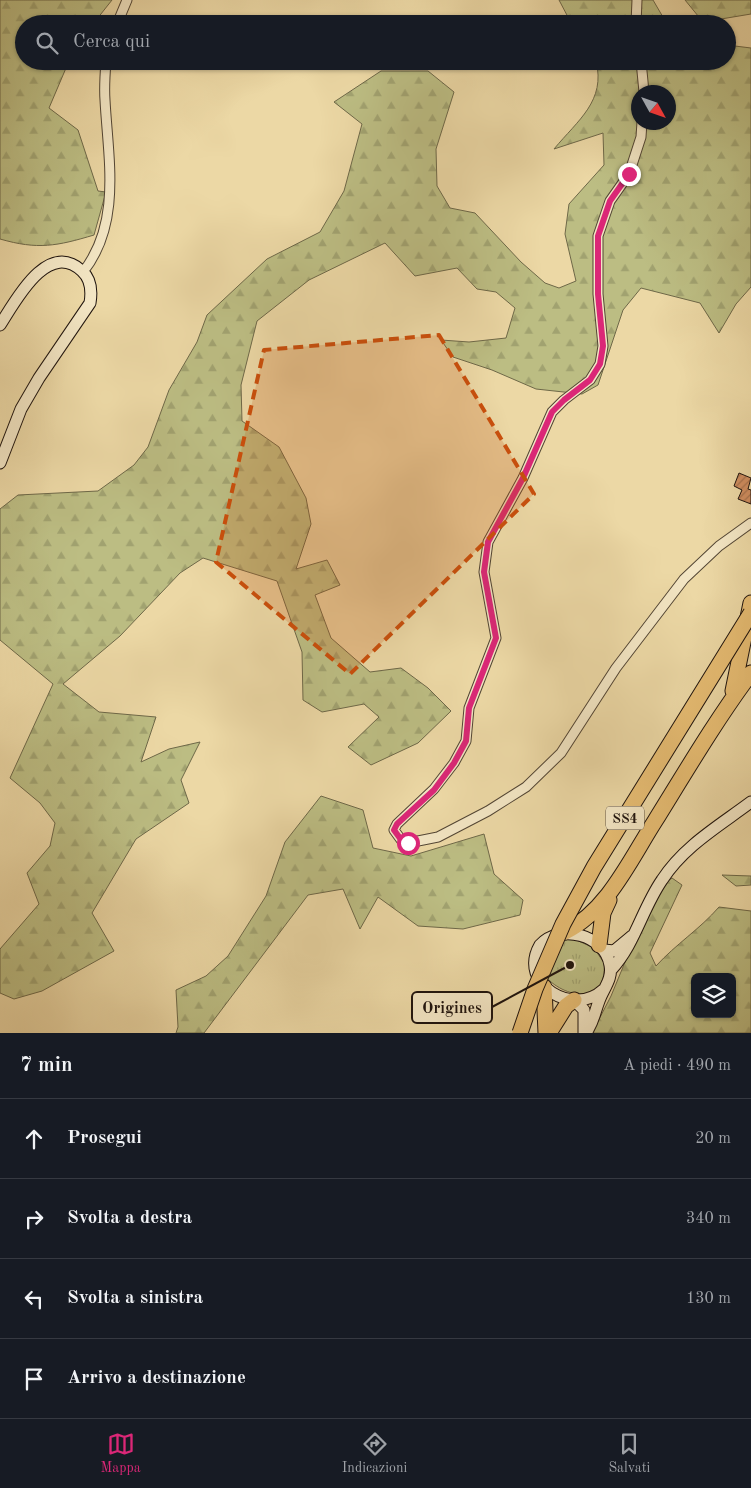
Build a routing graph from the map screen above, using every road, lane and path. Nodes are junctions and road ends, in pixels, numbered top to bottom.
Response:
1 (127, 0) edge
2 (637, 0) edge
3 (121, 15) edge
4 (636, 15) edge
5 (106, 70) edge
6 (642, 70) edge
7 (643, 85) edge
8 (641, 130) edge
9 (83, 272) junction
10 (0, 325) edge
11 (0, 463) edge
12 (751, 523) edge
13 (751, 603) edge
14 (751, 613) edge
15 (751, 673) edge
16 (729, 702) junction
17 (751, 802) edge
18 (615, 884) junction
19 (565, 932) junction
20 (633, 935) junction
21 (601, 947) junction
22 (611, 970) junction
23 (544, 987) junction
24 (603, 990) junction
25 (574, 1000) junction
26 (520, 1033) edge
27 (548, 1033) edge
28 (585, 1033) edge

1 - 3 street
2 - 4 street
5 - 9 street
6 - 7 street
8 - 12 street
9 - 10 street
9 - 11 street
13 - 16 highway, bridge
14 - 26 highway, SS4, bridge
15 - 16 highway
16 - 18 highway
17 - 20 street
18 - 19 highway
18 - 21 highway
19 - 21 street
19 - 23 street
20 - 21 street
20 - 22 street
21 - 22 street
22 - 24 street
23 - 25 street
23 - 27 highway
24 - 25 street
24 - 28 street
25 - 27 highway
25 - 28 street

